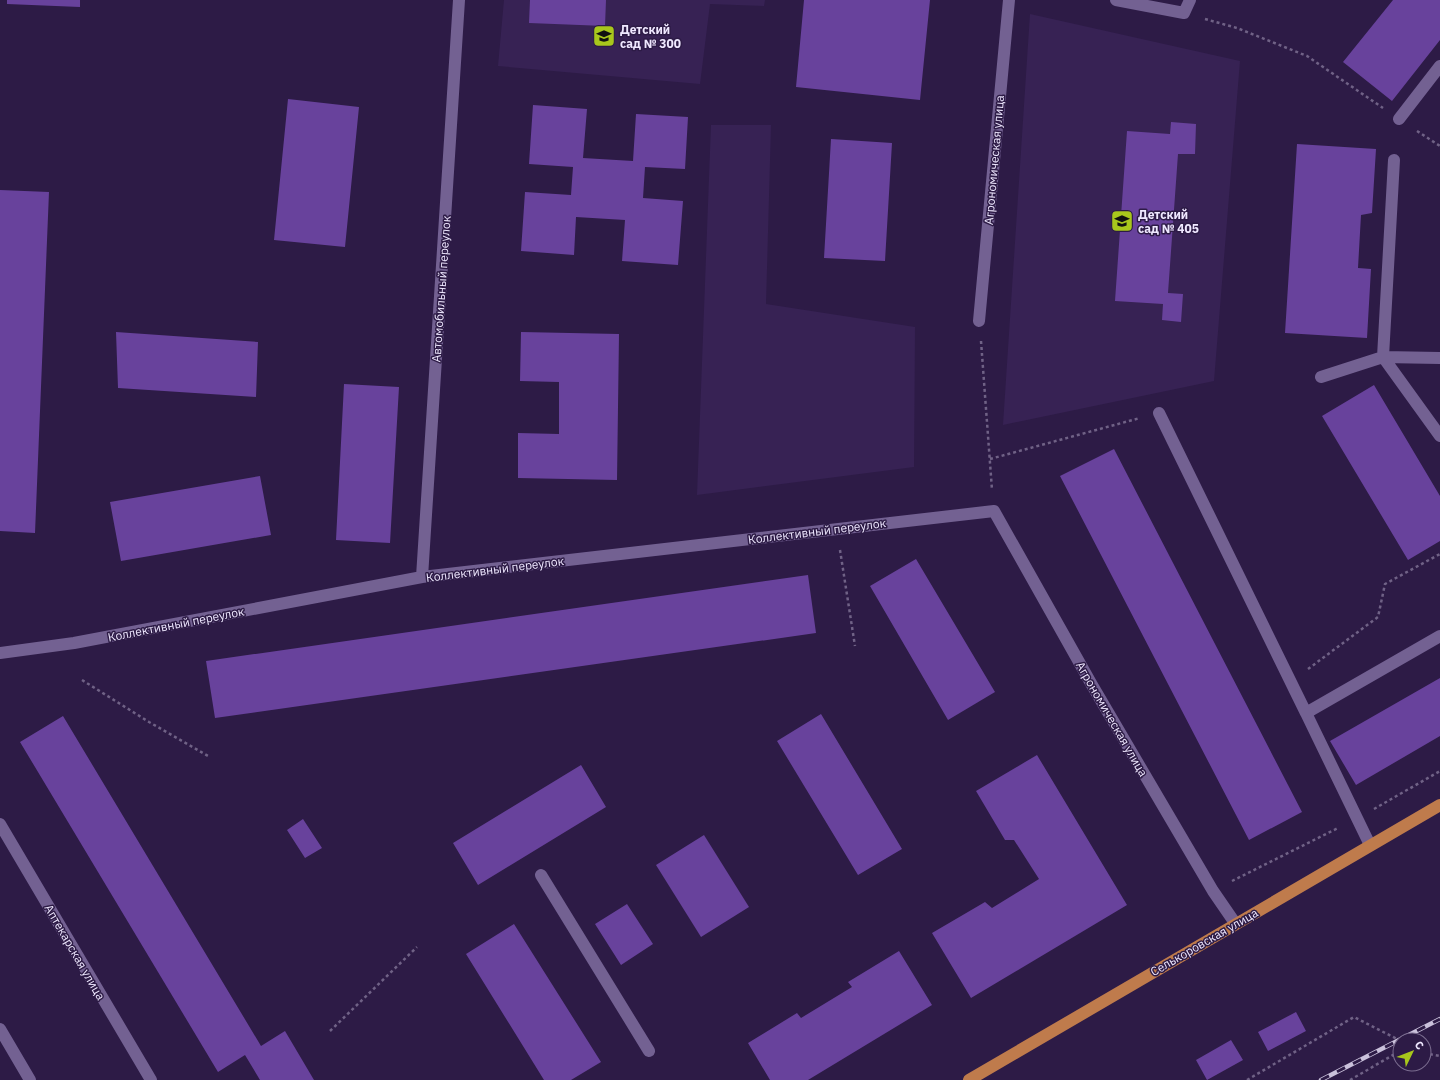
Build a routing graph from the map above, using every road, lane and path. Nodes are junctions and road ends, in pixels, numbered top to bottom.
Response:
1 (459, 0) edge
2 (1009, 0) edge
3 (1116, 0) edge
4 (1190, 0) edge
5 (1184, 13) junction
6 (1440, 66) edge
7 (1399, 119) junction
8 (1440, 146) edge
9 (1394, 160) dead end
10 (979, 321) joint
11 (1383, 358) junction
12 (1440, 358) edge
13 (1321, 377) dead end
14 (1159, 413) joint
15 (1440, 436) edge
16 (990, 459) junction
17 (994, 511) junction
18 (836, 529) junction
19 (1440, 554) edge
20 (422, 577) junction
21 (1440, 636) edge
22 (855, 646) dead end
23 (0, 653) edge
24 (82, 680) dead end
25 (1291, 682) junction
26 (1306, 712) junction
27 (208, 756) dead end
28 (1440, 771) edge
29 (1440, 805) edge
30 (1356, 819) junction
31 (0, 824) edge
32 (1370, 845) junction
33 (541, 875) dead end
34 (1213, 891) junction
35 (1235, 923) junction
36 (416, 947) dead end
37 (0, 1029) edge
38 (330, 1030) dead end
39 (1392, 1036) edge
40 (649, 1051) dead end
41 (1392, 1056) edge
42 (30, 1080) edge
43 (151, 1080) edge
44 (969, 1080) edge
45 (1247, 1080) edge
46 (1350, 1080) edge

1 - 20 street, Автомобильный переулок
2 - 10 street, Агрономическая улица
3 - 5 street
4 - 5 street
5 - 7 path
6 - 7 street
7 - 8 path
9 - 11 street
10 - 16 path
11 - 12 street
11 - 13 street
11 - 15 street
14 - 16 path
14 - 25 street
16 - 17 path
17 - 18 street, Коллективный переулок
17 - 34 street, Агрономическая улица
18 - 20 street, Коллективный переулок
18 - 22 path
19 - 25 path
20 - 23 street, Коллективный переулок
21 - 26 street
24 - 27 path
25 - 26 street
26 - 30 street
28 - 30 path
29 - 32 main road, Селькоровская улица
30 - 32 street
30 - 34 path
31 - 43 street, Аптекарская улица
32 - 35 main road, Селькоровская улица
33 - 40 street
34 - 35 street, Агрономическая улица
35 - 44 main road, Селькоровская улица
36 - 38 path
37 - 42 street
39 - 45 path
41 - 46 path

